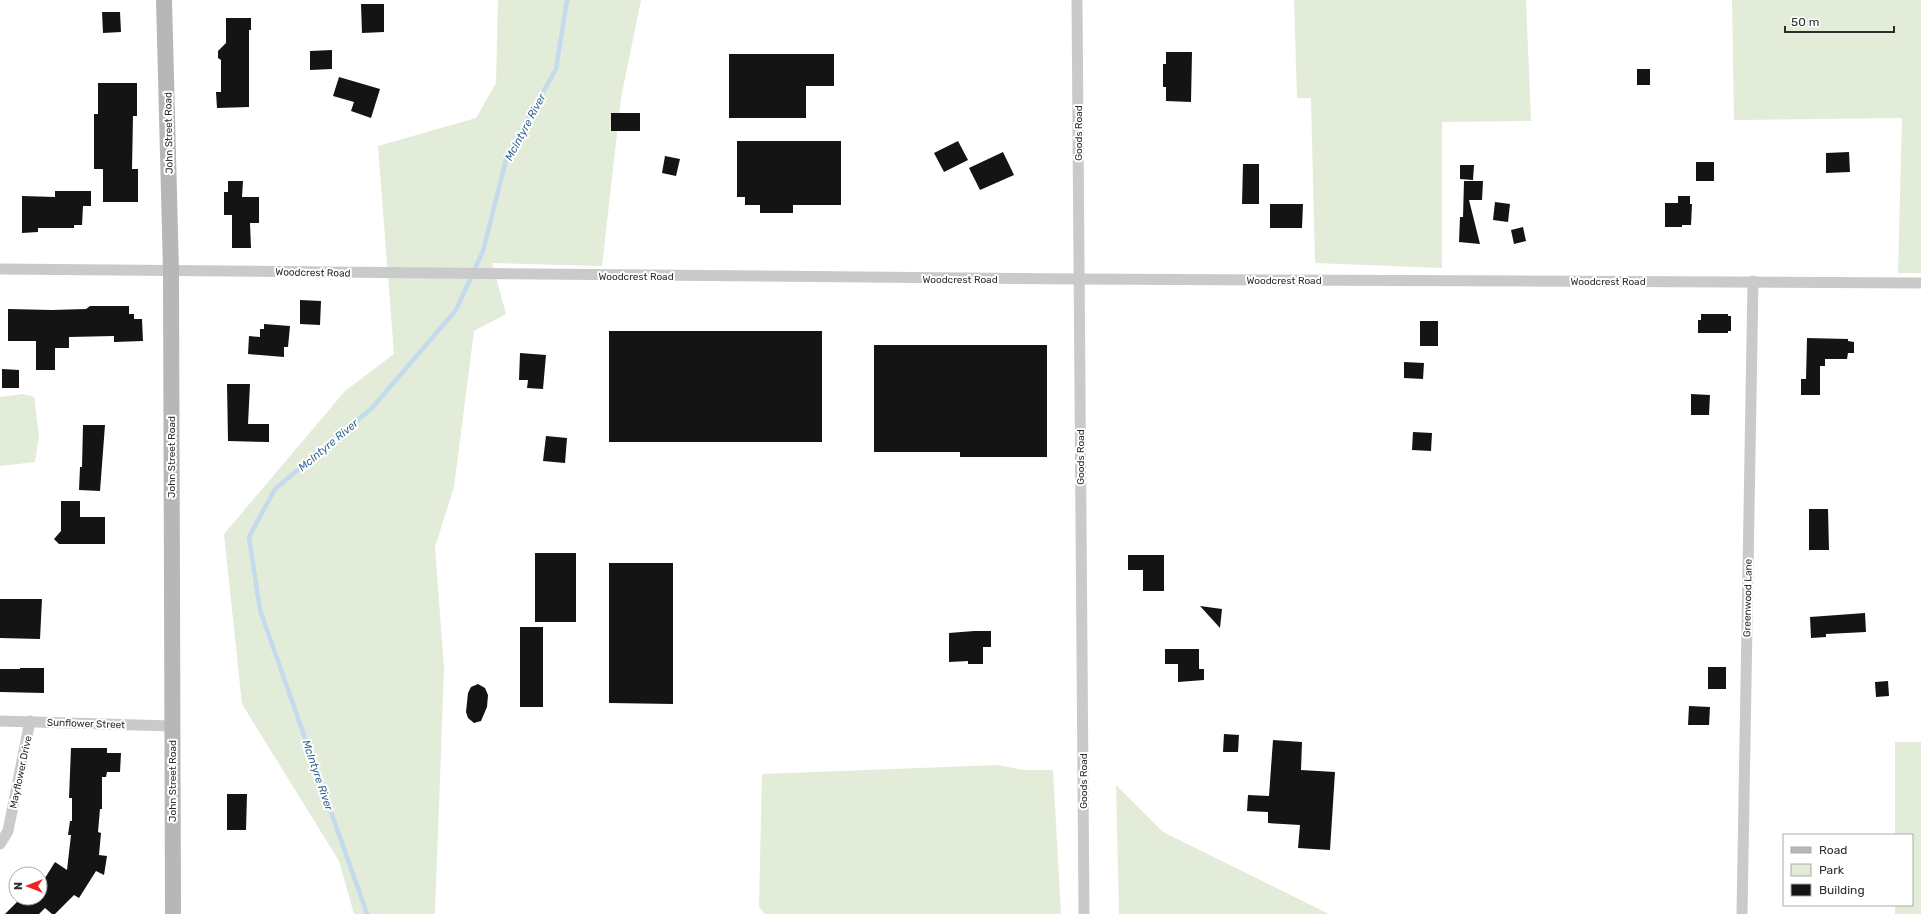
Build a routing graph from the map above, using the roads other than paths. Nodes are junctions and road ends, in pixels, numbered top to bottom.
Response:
1 (164, 0) edge
2 (1077, 0) edge
3 (0, 269) edge
4 (171, 270) junction
5 (1079, 280) junction
6 (1752, 281) junction
7 (1921, 283) edge
8 (0, 721) edge
9 (30, 721) junction
10 (172, 726) junction
11 (0, 844) edge
12 (173, 914) edge
13 (1084, 914) edge
14 (1742, 914) edge

1 - 4 main road, John Street Road
2 - 5 street, Goods Road
3 - 4 street, Woodcrest Road
4 - 5 street, Woodcrest Road
4 - 10 main road, John Street Road
5 - 6 street, Woodcrest Road
5 - 13 street, Goods Road
6 - 7 street, Woodcrest Road
6 - 14 street, Greenwood Lane
8 - 9 street, Sunflower Street
9 - 10 street, Sunflower Street
9 - 11 street, Mayflower Drive
10 - 12 main road, John Street Road

